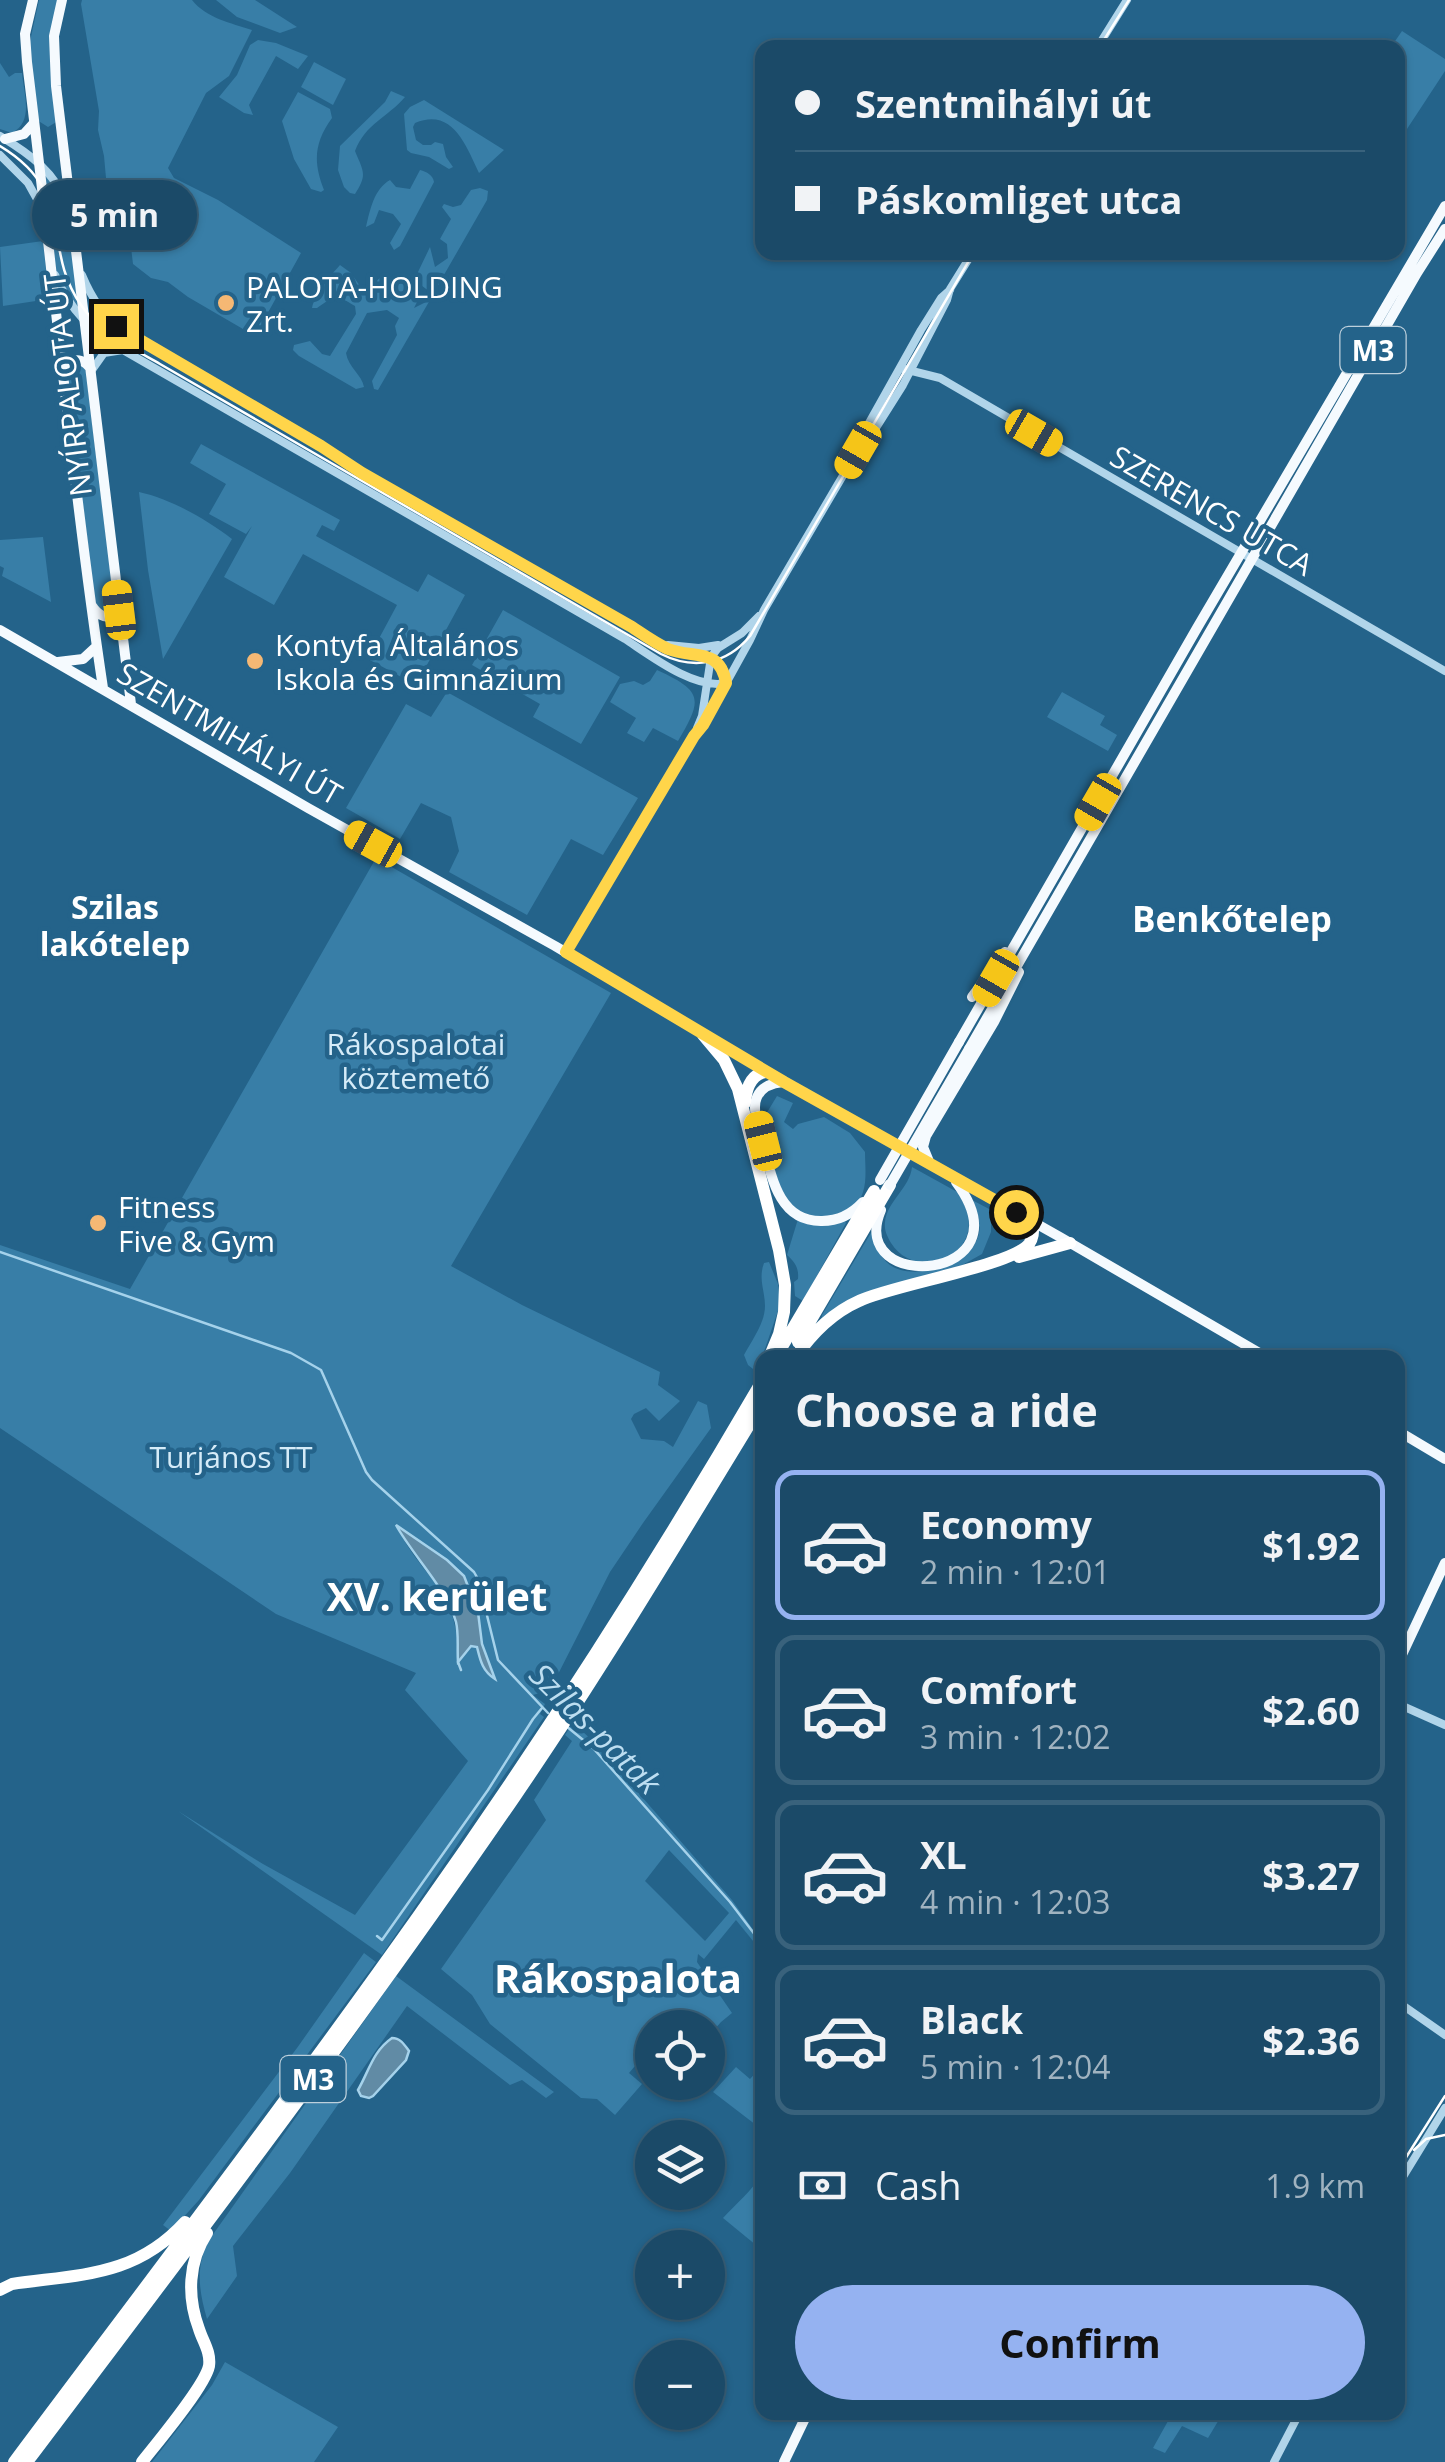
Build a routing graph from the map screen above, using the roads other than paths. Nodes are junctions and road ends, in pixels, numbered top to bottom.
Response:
1 (33, 0) edge
2 (62, 0) edge
3 (1127, 0) edge
4 (1102, 40) edge
5 (34, 122) junction
6 (3, 138) edge
7 (0, 155) edge
8 (39, 162) junction
9 (1445, 206) edge
10 (72, 215) junction
11 (47, 217) junction
12 (1445, 229) edge
13 (968, 260) edge
14 (78, 263) junction
15 (53, 271) junction
16 (950, 290) junction
17 (85, 324) junction
18 (60, 344) junction
19 (88, 344) junction
20 (123, 350) junction
21 (900, 368) junction
22 (92, 370) junction
23 (910, 370) junction
24 (63, 373) junction
25 (245, 402) junction
26 (238, 416) junction
27 (858, 450) junction
28 (1246, 557) junction
29 (91, 604) junction
30 (119, 610) junction
31 (764, 610) junction
32 (0, 630) edge
33 (728, 643) junction
34 (658, 644) junction
35 (96, 647) junction
36 (711, 658) junction
37 (58, 662) junction
38 (1445, 672) edge
39 (683, 674) junction
40 (726, 683) junction
41 (706, 684) junction
42 (103, 688) junction
43 (131, 704) junction
44 (702, 707) junction
45 (694, 736) junction
46 (1037, 918) junction
47 (566, 952) junction
48 (972, 997) dead end
49 (703, 1035) junction
50 (766, 1072) junction
51 (784, 1082) junction
52 (745, 1116) junction
53 (930, 1164) junction
54 (953, 1177) junction
55 (881, 1186) junction
56 (1033, 1222) junction
57 (1070, 1243) junction
58 (992, 1262) junction
59 (775, 1350) edge
60 (778, 1350) edge
61 (796, 1350) edge
62 (799, 1350) edge
63 (1254, 1350) edge
64 (755, 1383) edge
65 (755, 1393) edge
66 (745, 1410) junction
67 (755, 1416) edge
68 (1405, 1435) edge
69 (1445, 1459) edge
70 (1445, 1563) edge
71 (1405, 1648) edge
72 (1405, 1707) edge
73 (562, 1713) junction
74 (1445, 1725) edge
75 (1405, 2007) edge
76 (1445, 2035) edge
77 (1445, 2108) edge
78 (242, 2167) junction
79 (1405, 2174) edge
80 (0, 2290) edge
81 (804, 2420) edge
82 (1296, 2420) edge
83 (14, 2462) edge
84 (28, 2462) edge
85 (142, 2462) edge
86 (784, 2462) edge
87 (1274, 2462) edge

1 - 5 main road, NYÍRPALOTA ÚT
2 - 10 main road, NYÍRPALOTA ÚT
3 - 4 street
5 - 6 main road
5 - 8 main road, NYÍRPALOTA ÚT
6 - 8 street
7 - 11 street
8 - 10 street
8 - 11 main road, NYÍRPALOTA ÚT
9 - 28 main road, M3
10 - 14 main road, NYÍRPALOTA ÚT
11 - 15 main road, NYÍRPALOTA ÚT
12 - 28 main road, M3
13 - 16 street
14 - 17 main road, NYÍRPALOTA ÚT
14 - 25 street
15 - 17 street
15 - 18 main road, NYÍRPALOTA ÚT
16 - 21 street
16 - 23 street
17 - 19 main road, NYÍRPALOTA ÚT
17 - 20 street
18 - 19 main road
18 - 24 main road, NYÍRPALOTA ÚT
19 - 22 main road, NYÍRPALOTA ÚT
20 - 22 street
20 - 26 street
21 - 23 street, SZERENCS UTCA
21 - 27 street
22 - 24 main road
22 - 30 main road, NYÍRPALOTA ÚT
23 - 27 street
23 - 28 street, SZERENCS UTCA
24 - 29 main road, NYÍRPALOTA ÚT
25 - 26 street
25 - 34 street
26 - 39 street
27 - 31 street
28 - 38 street, SZERENCS UTCA
28 - 46 main road, M3
29 - 30 main road
29 - 35 main road, NYÍRPALOTA ÚT
30 - 43 main road, NYÍRPALOTA ÚT
31 - 33 street
31 - 40 street
32 - 37 main road, SZENTMIHÁLYI ÚT
33 - 34 street
33 - 36 street
34 - 36 street
35 - 37 main road
35 - 42 main road, NYÍRPALOTA ÚT
36 - 40 street
36 - 41 street
37 - 42 main road, SZENTMIHÁLYI ÚT
39 - 41 street
39 - 44 street
40 - 41 street
40 - 45 street
41 - 44 street
42 - 43 main road, SZENTMIHÁLYI ÚT
43 - 47 main road, SZENTMIHÁLYI ÚT
44 - 45 street
45 - 47 street
46 - 48 main road
46 - 53 main road
46 - 55 main road, M3, bridge
47 - 49 main road, SZENTMIHÁLYI ÚT
49 - 50 main road, SZENTMIHÁLYI ÚT
49 - 52 highway
50 - 51 main road, SZENTMIHÁLYI ÚT
50 - 52 highway
51 - 53 main road, SZENTMIHÁLYI ÚT
51 - 55 main road
52 - 59 highway
53 - 54 main road, SZENTMIHÁLYI ÚT
54 - 55 main road
54 - 56 main road, SZENTMIHÁLYI ÚT
55 - 60 highway, M3
55 - 61 highway, M3
56 - 57 main road, SZENTMIHÁLYI ÚT
56 - 58 highway
57 - 58 highway
57 - 63 main road, SZENTMIHÁLYI ÚT
58 - 62 highway
64 - 66 highway
65 - 66 highway, M3
66 - 73 highway, M3
67 - 73 highway, M3
68 - 69 main road
70 - 71 main road
72 - 74 street
73 - 78 highway, M3
75 - 76 street
77 - 79 street
78 - 80 highway
78 - 83 highway, M3
78 - 84 highway, M3
78 - 85 highway
81 - 86 main road
82 - 87 street

